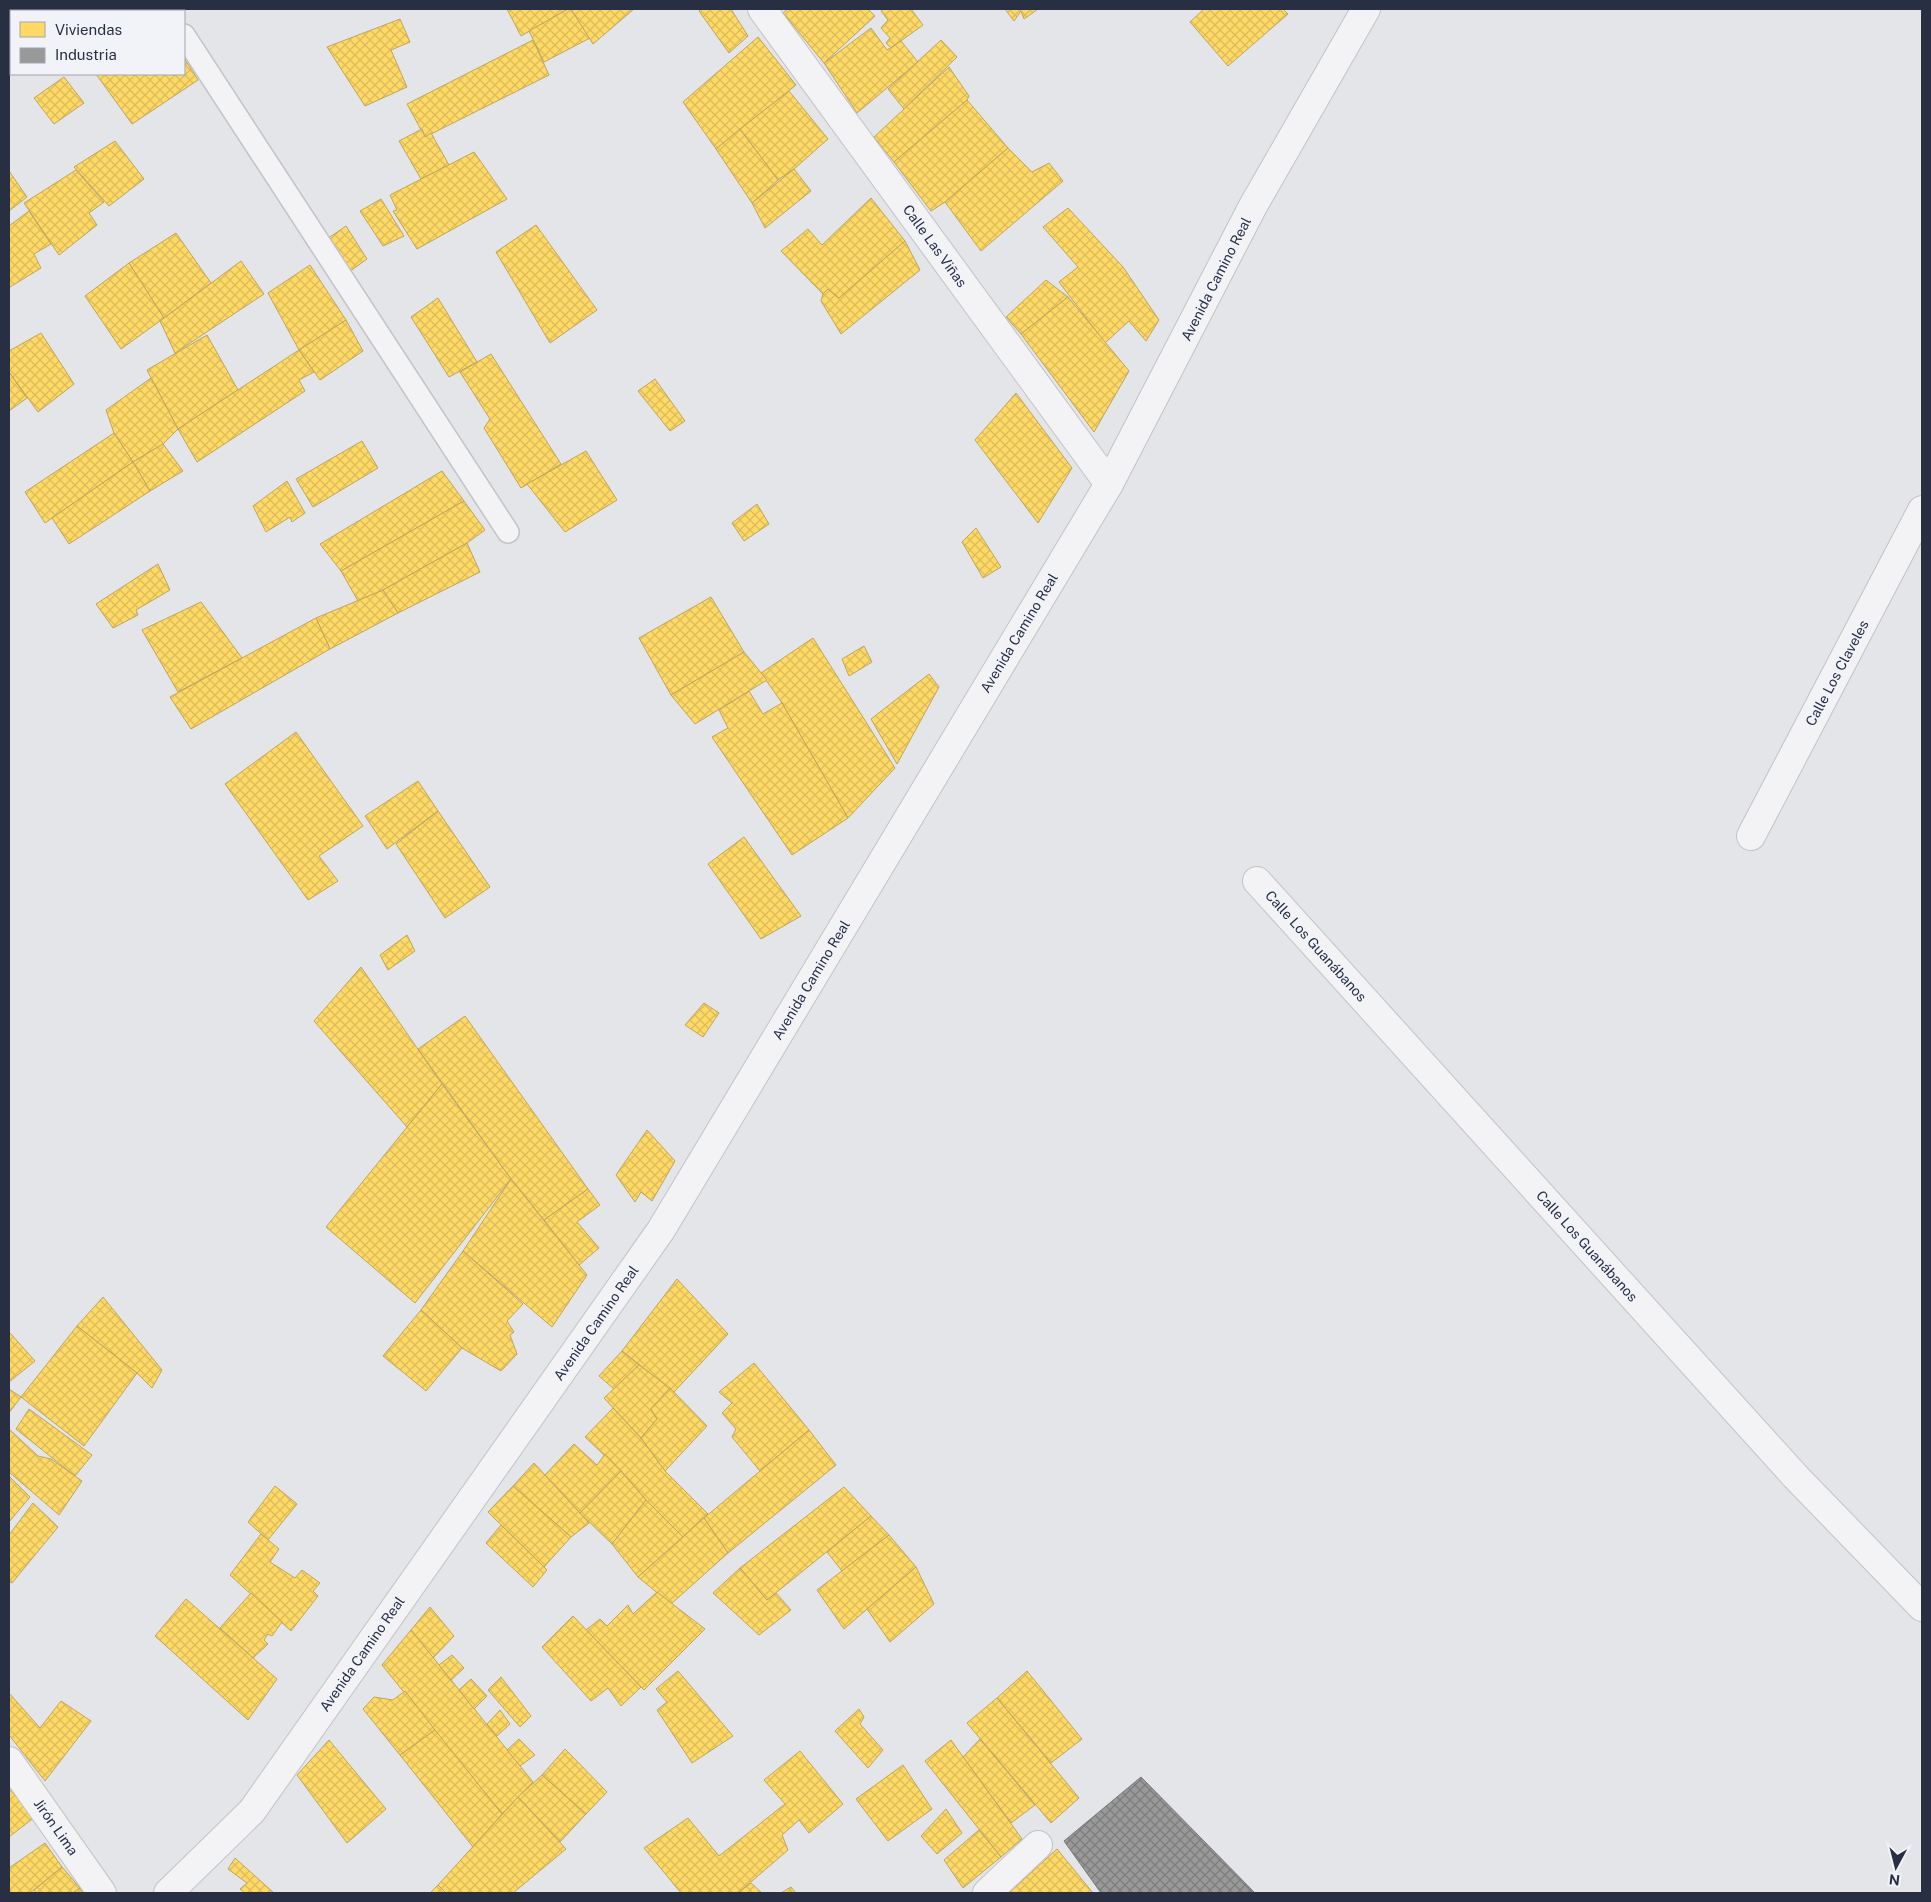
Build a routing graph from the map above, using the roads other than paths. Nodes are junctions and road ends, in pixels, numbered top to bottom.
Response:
1 (762, 9) edge
2 (1366, 9) edge
3 (185, 37) edge
4 (1109, 484) junction
5 (1922, 510) edge
6 (508, 532) dead end
7 (1751, 836) dead end
8 (1257, 881) dead end
9 (1922, 1607) edge
10 (9, 1761) edge
11 (1038, 1845) dead end
12 (102, 1893) edge
13 (168, 1893) edge
14 (987, 1893) edge

1 - 4 street, Calle Las Viñas
2 - 4 street, Avenida Camino Real
3 - 6 lane
4 - 13 street, Avenida Camino Real
5 - 7 street, Calle Los Claveles
8 - 9 street, Calle Los Guanábanos
10 - 12 street, Jirón Lima
11 - 14 street

